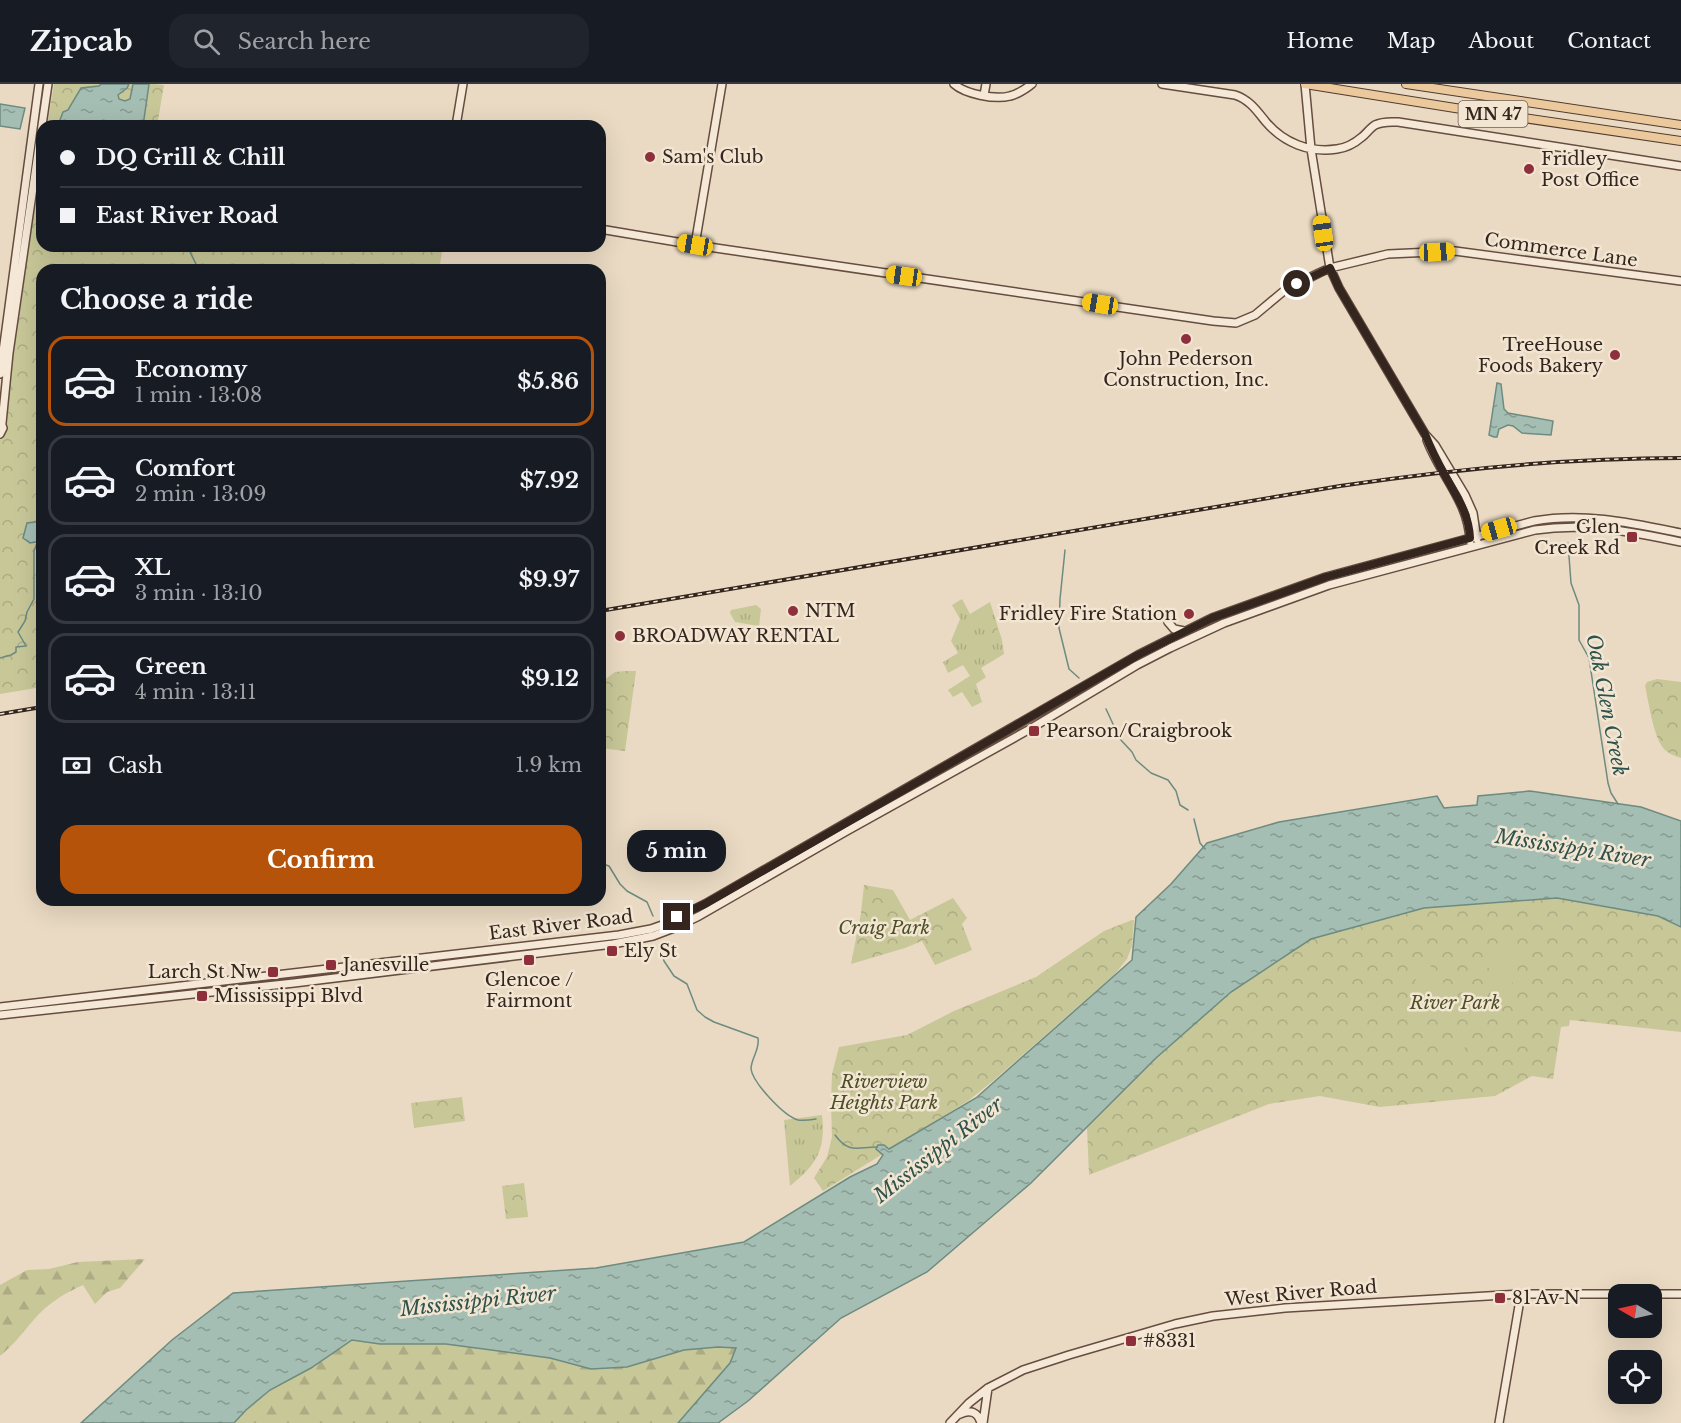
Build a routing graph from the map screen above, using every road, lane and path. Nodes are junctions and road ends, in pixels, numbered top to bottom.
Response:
1 (39, 84) edge
2 (48, 84) edge
3 (463, 84) edge
4 (722, 84) edge
5 (954, 84) edge
6 (986, 84) edge
7 (1032, 84) edge
8 (1162, 84) edge
9 (1305, 84) edge
10 (1406, 84) edge
11 (984, 95) junction
12 (43, 120) edge
13 (457, 120) edge
14 (1681, 125) edge
15 (1681, 141) edge
16 (1311, 149) junction
17 (1681, 166) edge
18 (36, 167) edge
19 (606, 231) edge
20 (19, 232) junction
21 (695, 245) junction
22 (24, 250) junction
23 (1330, 268) junction
24 (1681, 280) edge
25 (12, 288) junction
26 (15, 312) junction
27 (0, 374) edge
28 (1, 421) edge
29 (0, 434) edge
30 (1425, 434) junction
31 (1473, 513) junction
32 (1499, 529) junction
33 (1681, 533) edge
34 (1473, 537) junction
35 (1681, 542) edge
36 (1474, 545) junction
37 (1168, 622) dead end
38 (1186, 631) junction
39 (0, 1007) edge
40 (0, 1015) edge
41 (1521, 1294) junction
42 (1681, 1294) edge
43 (988, 1388) junction
44 (958, 1415) junction
45 (950, 1423) edge
46 (982, 1423) edge
47 (1499, 1423) edge

1 - 20 street
2 - 12 street
3 - 13 street
4 - 21 street
5 - 11 street
6 - 11 street
7 - 11 street
8 - 16 street
9 - 15 main road, MN 47
9 - 16 street
10 - 14 main road, MN 47
16 - 17 street
16 - 23 street
18 - 22 street
19 - 21 street, Commerce Lane
20 - 22 street
20 - 25 street
21 - 23 street, Commerce Lane
22 - 26 street
23 - 24 street, Commerce Lane
23 - 30 street
25 - 26 street
25 - 27 street
26 - 28 street
28 - 29 street
30 - 31 street
30 - 34 street
31 - 32 street
31 - 34 street
32 - 33 street, East River Road
32 - 34 street, East River Road
34 - 36 street
34 - 38 street, East River Road
35 - 36 street, East River Road
36 - 40 street, East River Road
37 - 38 street
38 - 39 street, East River Road
41 - 42 street, West River Road
41 - 43 street, West River Road
41 - 47 street
43 - 44 street, West River Road
43 - 46 street
44 - 45 street, West River Road
44 - 46 street

